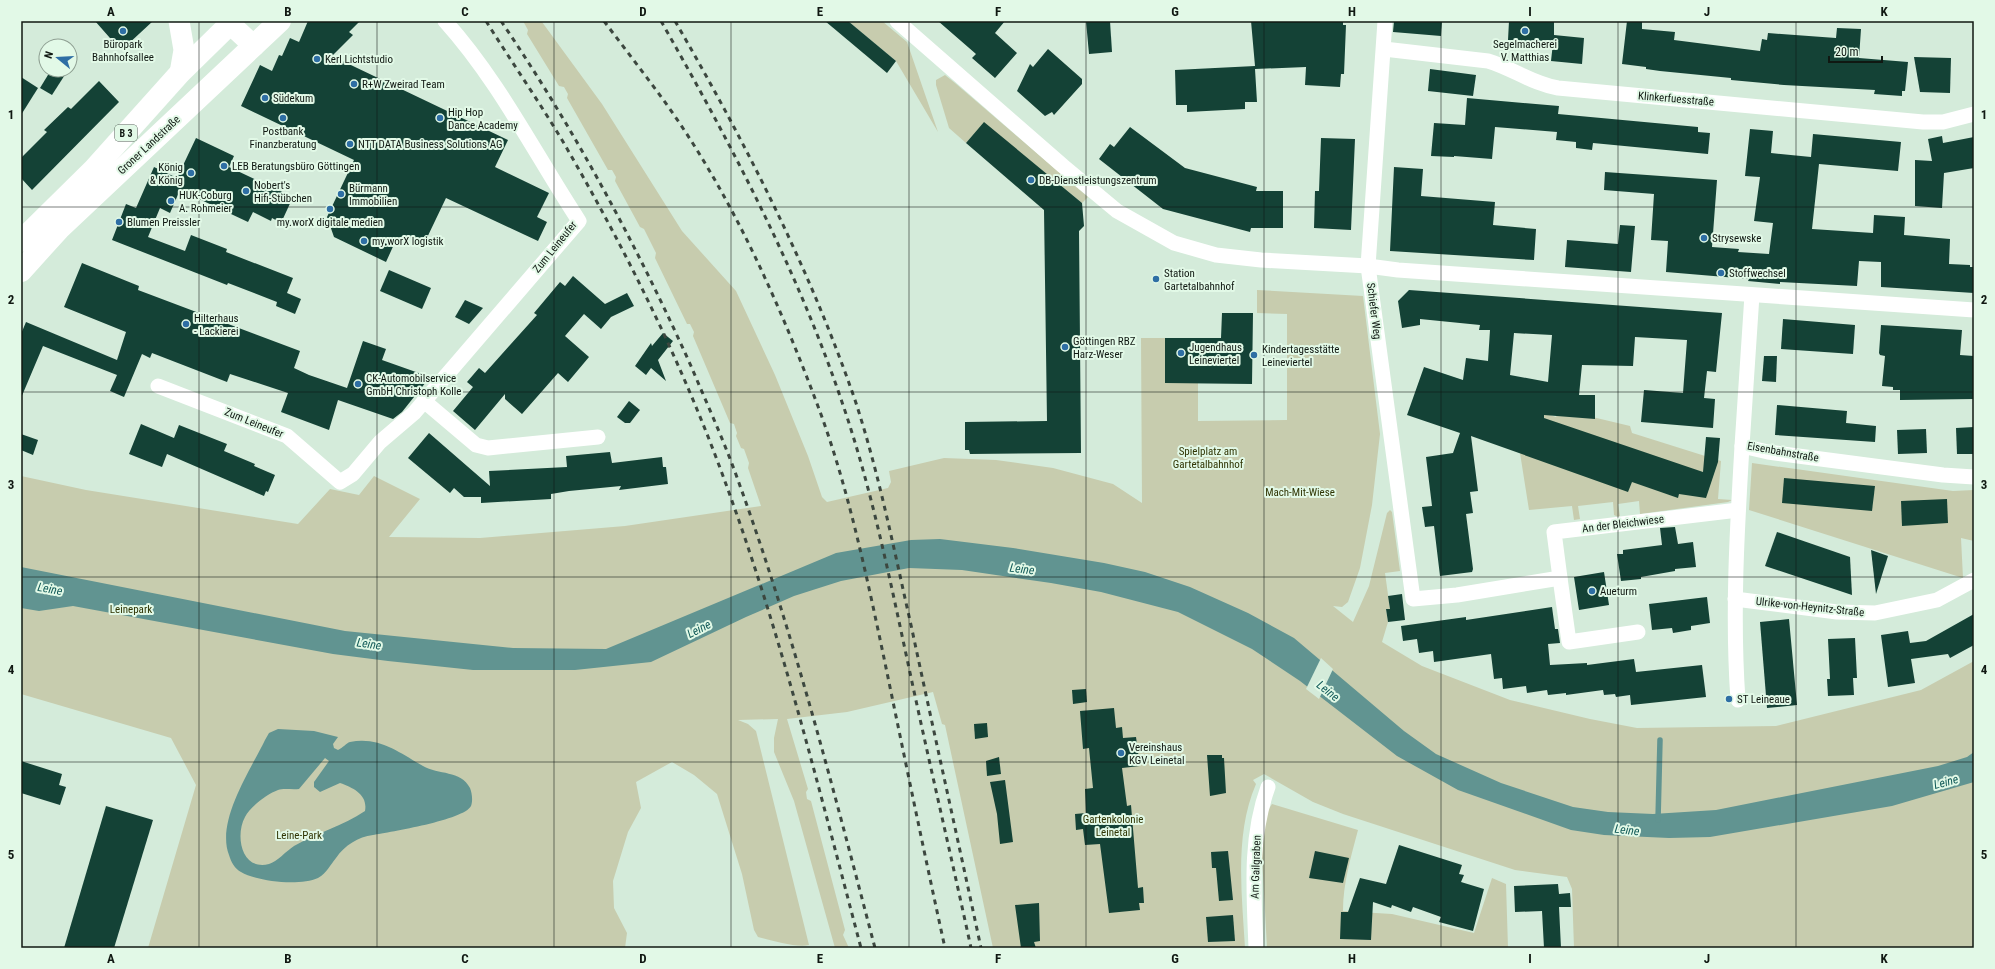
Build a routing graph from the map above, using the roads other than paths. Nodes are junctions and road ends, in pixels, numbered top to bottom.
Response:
1 (179, 21) edge
2 (280, 21) edge
3 (445, 21) edge
4 (897, 21) edge
5 (1385, 21) edge
6 (230, 22) edge
7 (254, 46) junction
8 (1384, 49) junction
9 (180, 73) junction
10 (1974, 114) edge
11 (21, 241) edge
12 (1368, 266) junction
13 (21, 271) edge
14 (1752, 295) junction
15 (1974, 310) edge
16 (158, 386) dead end
17 (424, 401) junction
18 (598, 437) dead end
19 (1742, 446) junction
20 (1974, 477) edge
21 (1738, 510) junction
22 (1560, 578) junction
23 (1974, 580) edge
24 (1735, 599) junction
25 (1638, 632) dead end
26 (1738, 700) dead end
27 (1268, 787) dead end
28 (1256, 948) edge

1 - 9 main road
2 - 7 main road, Groner Landstraße / B 3
3 - 17 street, Zum Leineufer
4 - 12 street
5 - 8 street, Schiefer Weg
6 - 7 main road
6 - 9 main road, Groner Landstraße / B 3
7 - 13 main road, Groner Landstraße / B 3
8 - 10 street, Klinkerfuesstraße
8 - 12 street, Schiefer Weg
9 - 11 main road, Groner Landstraße / B 3
12 - 14 street
12 - 22 street, Schiefer Weg
14 - 15 street
14 - 19 street, Eisenbahnstraße
16 - 17 street, Zum Leineufer
17 - 18 street
19 - 20 street, Eisenbahnstraße
19 - 21 street
21 - 22 street, An der Bleichwiese
21 - 24 street
22 - 25 street, An der Bleichwiese
23 - 24 street, Ulrike-von-Heynitz-Straße
24 - 26 street
27 - 28 street, Am Gailgraben

